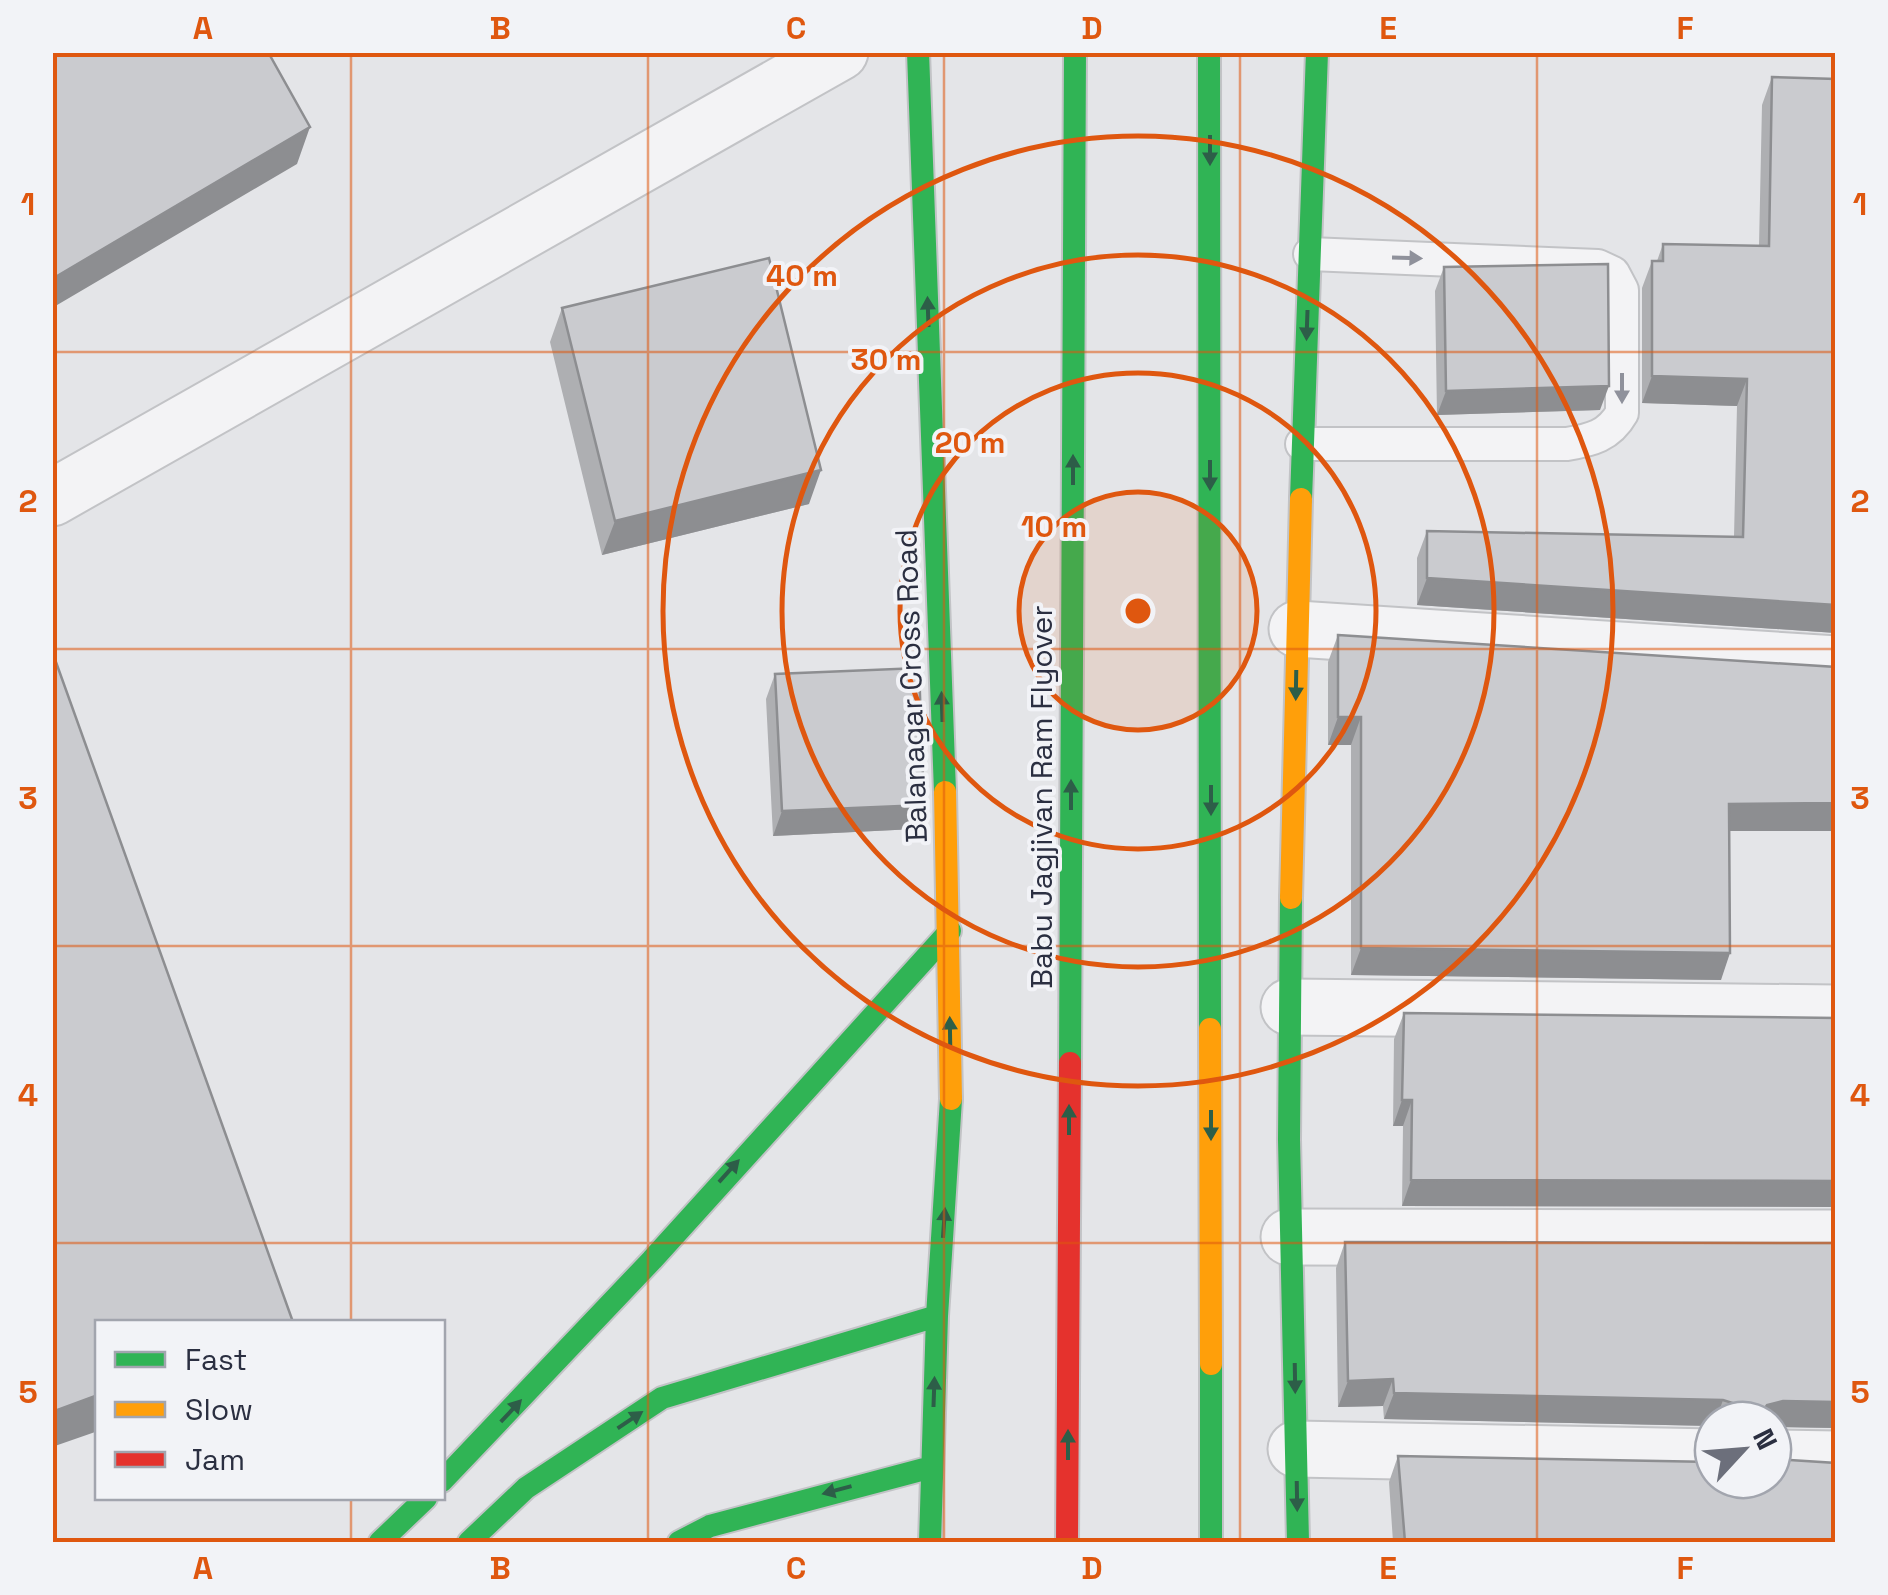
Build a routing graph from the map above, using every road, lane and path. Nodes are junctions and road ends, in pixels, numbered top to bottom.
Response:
1 (840, 52) edge
2 (918, 52) edge
3 (1074, 52) edge
4 (1210, 52) edge
5 (1317, 52) edge
6 (1310, 254) junction
7 (1302, 444) junction
8 (52, 498) edge
9 (1297, 630) junction
10 (1836, 664) edge
11 (950, 931) junction
12 (1289, 1007) junction
13 (1836, 1013) edge
14 (1289, 1237) junction
15 (1836, 1238) edge
16 (937, 1316) junction
17 (1296, 1449) junction
18 (1693, 1456) edge
19 (1793, 1458) edge
20 (1836, 1459) edge
21 (932, 1468) junction
22 (445, 1478) edge
23 (424, 1500) edge
24 (380, 1542) edge
25 (469, 1542) edge
26 (679, 1542) edge
27 (930, 1542) edge
28 (1067, 1542) edge
29 (1211, 1542) edge
30 (1298, 1542) edge

1 - 8 street
11 -> 2 main road, Balanagar Cross Road
28 -> 3 main road, Babu Jagjivan Ram Flyover
4 -> 29 main road
5 - 6 main road
6 -> 7 main road
6 -> 7 lane
7 - 9 main road
9 - 10 street
9 -> 12 main road
16 -> 11 main road, Balanagar Cross Road
22 -> 11 main road
12 - 13 street
12 - 14 main road
14 - 15 street
14 -> 17 main road
21 -> 16 main road, Balanagar Cross Road
25 -> 16 main road
17 - 18 street
17 -> 30 main road
19 - 20 street
21 -> 26 main road
21 - 27 main road, Balanagar Cross Road
23 - 24 main road

